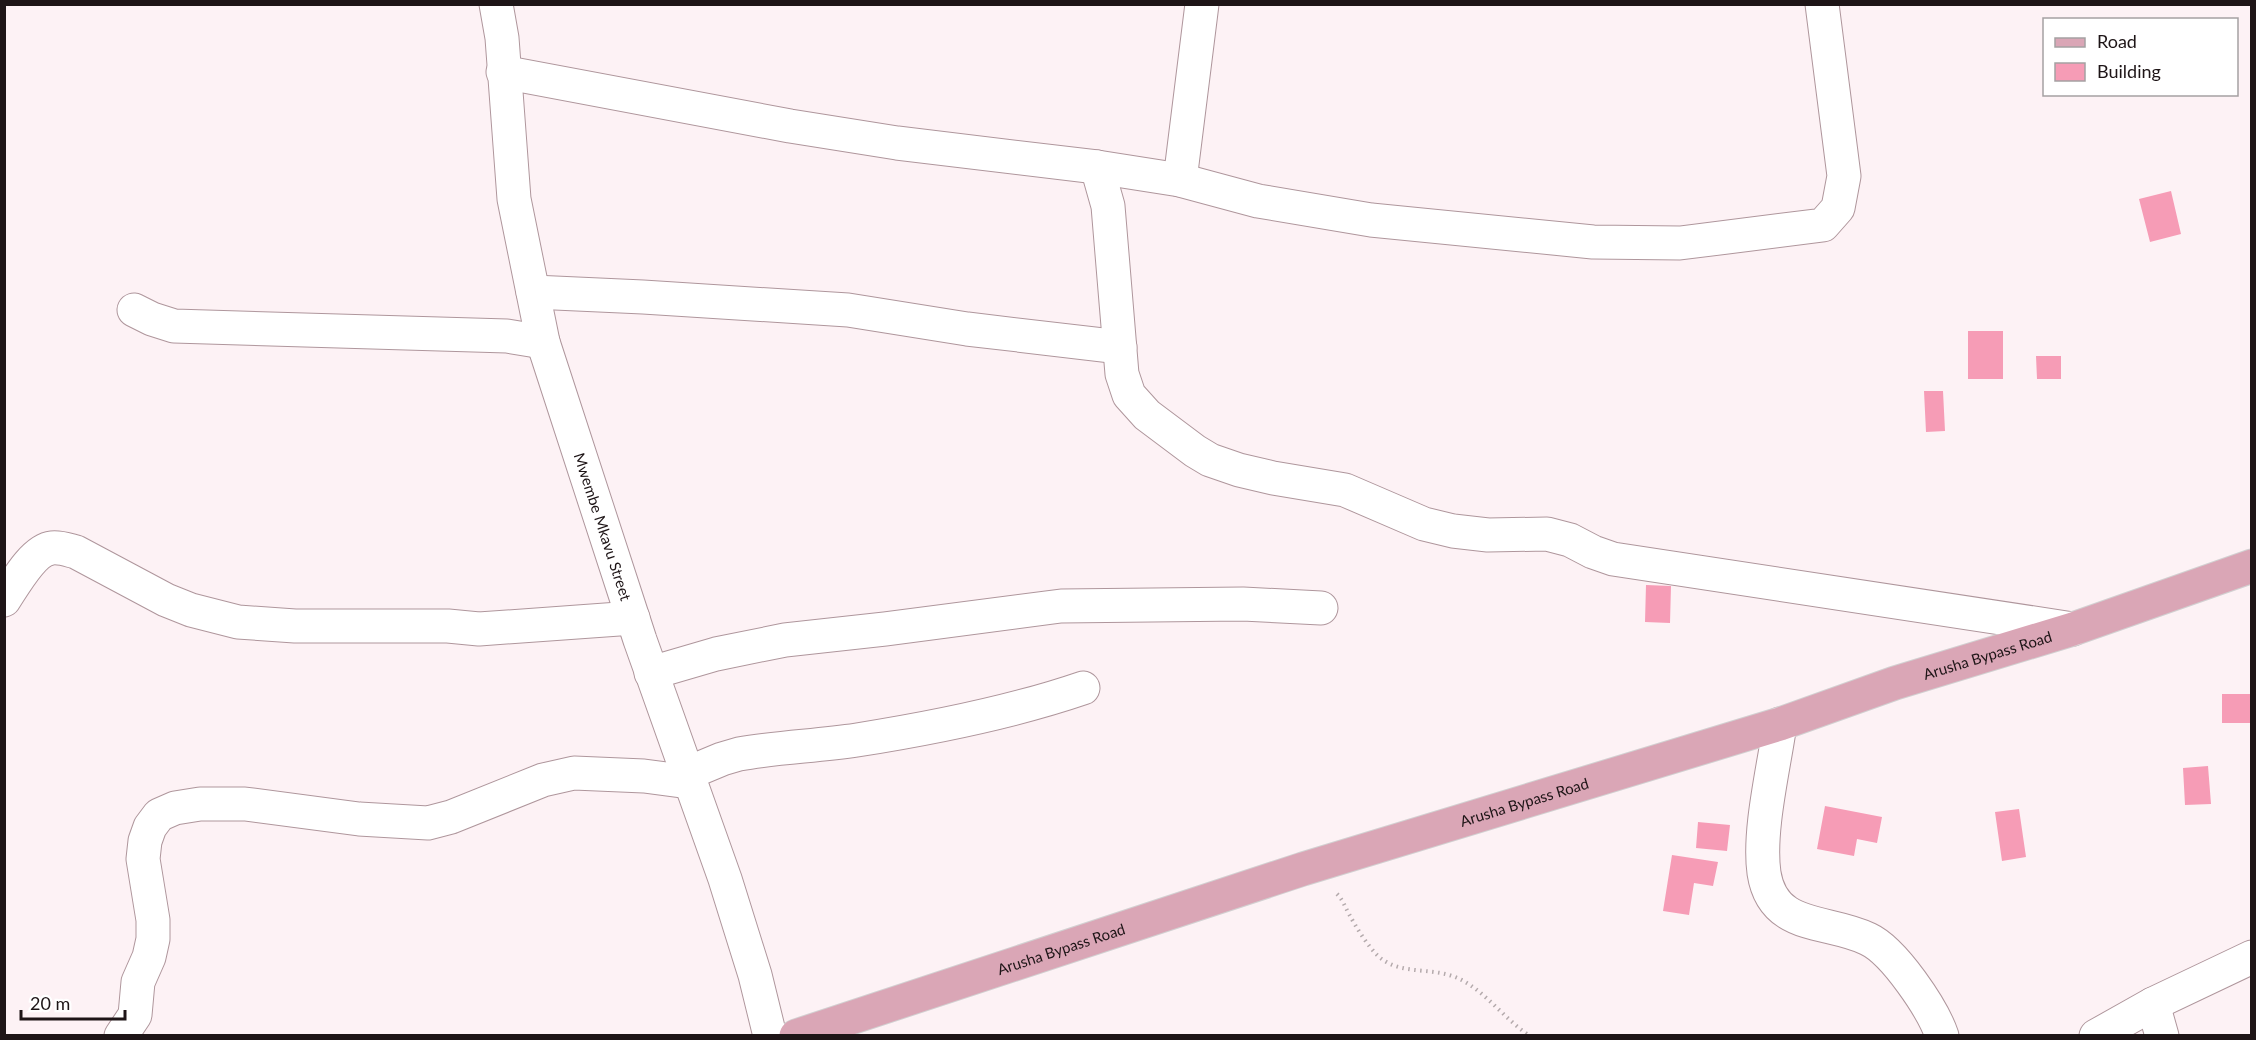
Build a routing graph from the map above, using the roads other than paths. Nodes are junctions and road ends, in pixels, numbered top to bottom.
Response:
1 (496, 4) edge
2 (1202, 4) edge
3 (1822, 4) edge
4 (503, 72) junction
5 (1097, 167) junction
6 (1180, 180) junction
7 (533, 292) junction
8 (134, 310) dead end
9 (543, 342) junction
10 (1120, 347) junction
11 (2252, 566) edge
12 (4, 600) edge
13 (1321, 608) dead end
14 (633, 618) junction
15 (2073, 629) junction
16 (651, 673) junction
17 (1083, 688) dead end
18 (1780, 724) junction
19 (687, 778) junction
20 (2252, 957) edge
21 (2153, 1004) junction
22 (121, 1035) edge
23 (770, 1035) edge
24 (796, 1035) edge
25 (1942, 1035) edge
26 (2096, 1035) edge
27 (2162, 1035) edge

1 - 4 street, Mwembe Mkavu Street
2 - 6 street
3 - 6 street
4 - 5 street
4 - 7 street, Mwembe Mkavu Street
5 - 6 street
5 - 10 street
7 - 9 street, Mwembe Mkavu Street
7 - 10 street
8 - 9 street
9 - 14 street, Mwembe Mkavu Street
10 - 15 street
11 - 15 main road, Arusha Bypass Road
12 - 14 street
13 - 16 street
14 - 16 street, Mwembe Mkavu Street
15 - 18 main road, Arusha Bypass Road
16 - 19 street, Mwembe Mkavu Street
17 - 19 street
18 - 24 main road, Arusha Bypass Road
18 - 25 street
19 - 22 street
19 - 23 street, Mwembe Mkavu Street
20 - 21 street
21 - 26 street
21 - 27 street

